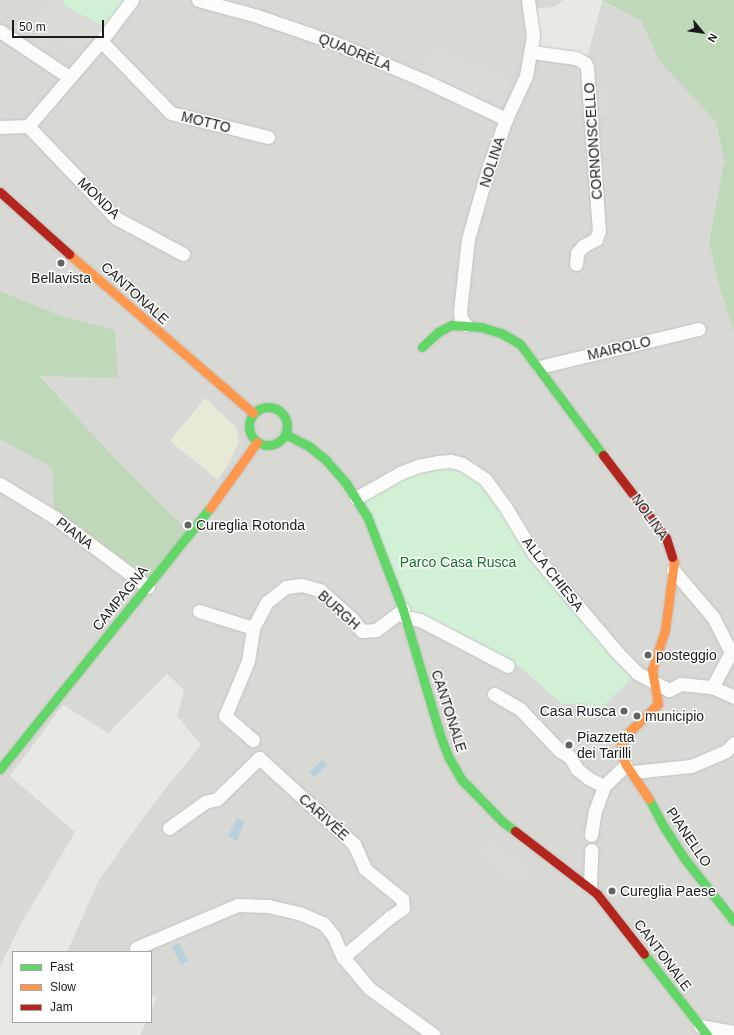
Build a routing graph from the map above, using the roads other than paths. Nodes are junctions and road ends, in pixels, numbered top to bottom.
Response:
1 (132, 0) edge
2 (198, 0) edge
3 (528, 0) edge
4 (0, 31) edge
5 (101, 41) junction
6 (532, 52) junction
7 (69, 78) junction
8 (506, 119) junction
9 (28, 126) junction
10 (0, 127) edge
11 (268, 137) dead end
12 (0, 192) edge
13 (182, 254) dead end
14 (576, 264) dead end
15 (466, 325) junction
16 (700, 329) dead end
17 (422, 347) dead end
18 (539, 367) junction
19 (253, 412) junction
20 (285, 434) junction
21 (257, 442) junction
22 (0, 484) edge
23 (356, 498) junction
24 (673, 570) junction
25 (148, 587) junction
26 (199, 611) dead end
27 (404, 614) junction
28 (253, 628) junction
29 (508, 666) dead end
30 (654, 683) junction
31 (712, 687) junction
32 (494, 694) dead end
33 (734, 697) edge
34 (253, 740) dead end
35 (734, 743) edge
36 (0, 769) edge
37 (629, 769) junction
38 (604, 786) junction
39 (169, 828) dead end
40 (591, 835) dead end
41 (590, 850) dead end
42 (590, 887) junction
43 (734, 921) edge
44 (136, 948) dead end
45 (343, 957) junction
46 (703, 1030) edge
47 (734, 1032) edge
48 (434, 1035) edge

1 - 5 street
2 - 8 street, QUADRÈLA
3 - 6 street, NOLINA
4 - 7 street
5 - 7 street
5 - 11 street, MOTTO
6 - 8 street, NOLINA
6 - 14 street, CORNONSCELLO
7 - 9 street
8 - 15 street, NOLINA
9 - 10 street
9 - 13 street, MONDA
12 - 19 street, CANTONALE
15 - 17 street, NOLINA
15 - 18 street, NOLINA
16 - 18 street, MAIROLO
18 - 24 street, NOLINA
19 - 20 street
19 - 21 street
20 - 21 street
20 - 23 street, CANTONALE
21 - 25 street, CAMPAGNA
22 - 25 street, PIANA
23 - 27 street, CANTONALE
23 - 30 street, ALLA CHIESA
24 - 30 street, NOLINA
24 - 31 street
25 - 36 street, CAMPAGNA
26 - 28 street
27 - 28 street, BURGH
27 - 29 street
27 - 42 street, CANTONALE
28 - 34 street, BURGH
30 - 31 street, ALLA CHIESA
30 - 37 street, NOLINA
31 - 33 street, ALLA CHIESA
32 - 38 street
35 - 37 street
37 - 38 street
37 - 43 street, PIANELLO
38 - 40 street
39 - 45 street, CARIVÉE
41 - 42 street
42 - 46 street, CANTONALE
44 - 45 street
45 - 48 street
46 - 47 street

